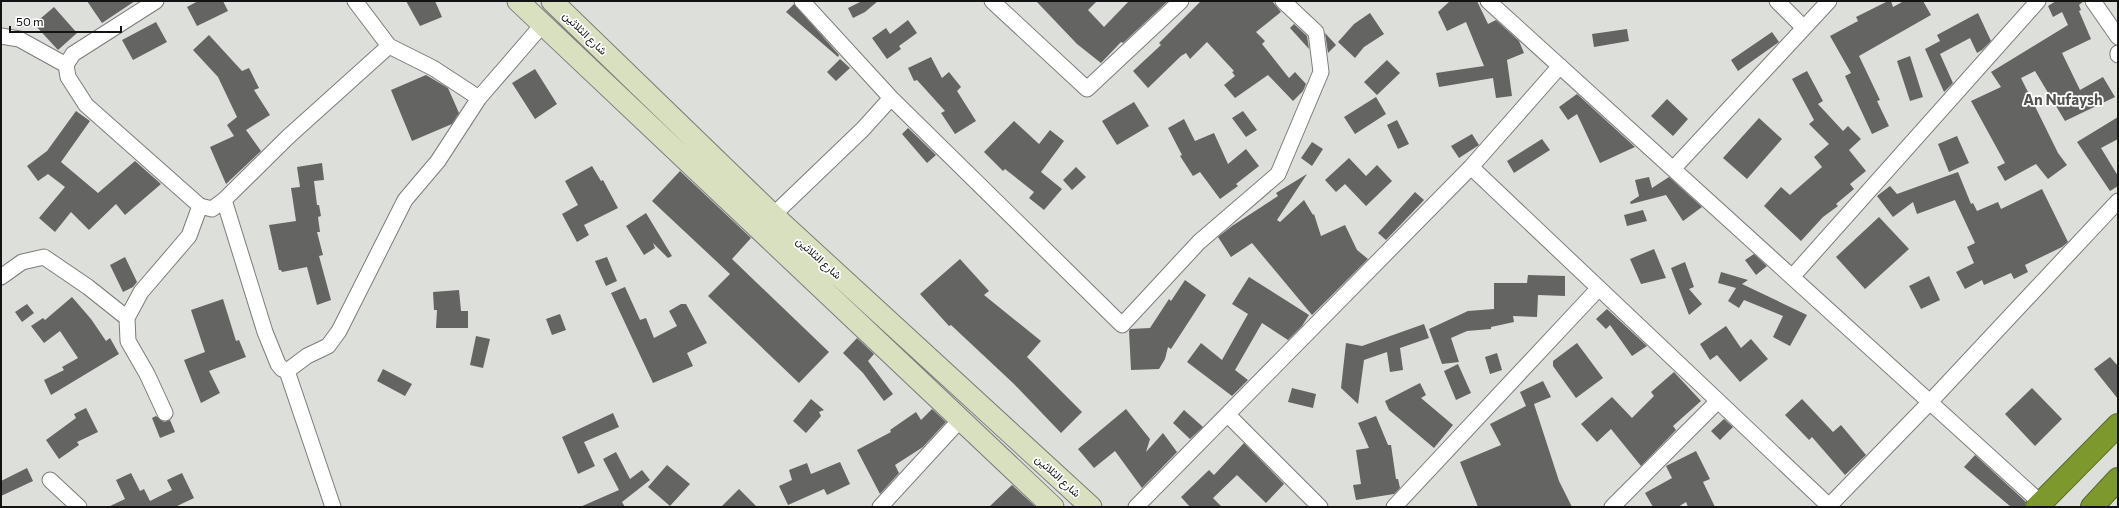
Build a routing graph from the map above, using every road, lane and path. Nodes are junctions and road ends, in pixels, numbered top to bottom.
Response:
1 (156, 1) edge
2 (355, 1) edge
3 (518, 1) edge
4 (552, 1) edge
5 (802, 1) edge
6 (992, 1) edge
7 (1180, 1) edge
8 (1283, 1) edge
9 (1488, 1) edge
10 (1777, 1) edge
11 (1829, 1) edge
12 (2038, 1) edge
13 (2093, 1) edge
14 (543, 24) junction
15 (1804, 28) junction
16 (1, 36) edge
17 (2118, 37) edge
18 (388, 46) junction
19 (66, 65) junction
20 (1560, 66) junction
21 (479, 98) junction
22 (891, 98) junction
23 (1471, 167) junction
24 (1673, 169) junction
25 (224, 200) junction
26 (2118, 201) edge
27 (200, 206) junction
28 (766, 222) junction
29 (1792, 276) junction
30 (1, 277) edge
31 (1599, 288) junction
32 (127, 318) junction
33 (287, 371) junction
34 (1718, 401) junction
35 (1930, 402) junction
36 (165, 413) dead end
37 (1228, 415) junction
38 (960, 420) junction
39 (2118, 425) edge
40 (2118, 479) edge
41 (50, 480) dead end
42 (2039, 505) edge
43 (1829, 506) edge
44 (79, 507) edge
45 (333, 507) edge
46 (880, 507) edge
47 (1053, 507) edge
48 (1091, 507) edge
49 (1136, 507) edge
50 (1320, 507) edge
51 (1394, 507) edge
52 (1612, 507) edge
53 (2092, 507) edge

1 - 19 street
2 - 18 street
3 - 14 street, شارع الثلاثين
4 - 28 street, شارع الثلاثين
5 - 22 street
6 - 7 street
8 - 22 street
9 - 20 street
10 - 15 street
11 - 15 street
12 - 29 street
13 - 17 street
14 - 21 street
14 - 28 street, شارع الثلاثين
15 - 24 street
16 - 19 street
18 - 21 street
18 - 25 street
19 - 27 street
20 - 23 street
20 - 24 street
21 - 33 street
22 - 28 street
23 - 31 street
23 - 37 street
24 - 29 street
25 - 27 street
25 - 33 street
26 - 35 street
27 - 32 street
28 - 38 street, شارع الثلاثين
28 - 48 street, شارع الثلاثين
29 - 35 street
30 - 32 street
31 - 34 street
31 - 51 street
32 - 36 street
33 - 45 street
34 - 43 street
34 - 52 street
35 - 42 street
35 - 43 street
37 - 49 street
37 - 50 street
38 - 46 street
38 - 47 street, شارع الثلاثين
39 - 42 highway
40 - 53 highway
41 - 44 street

